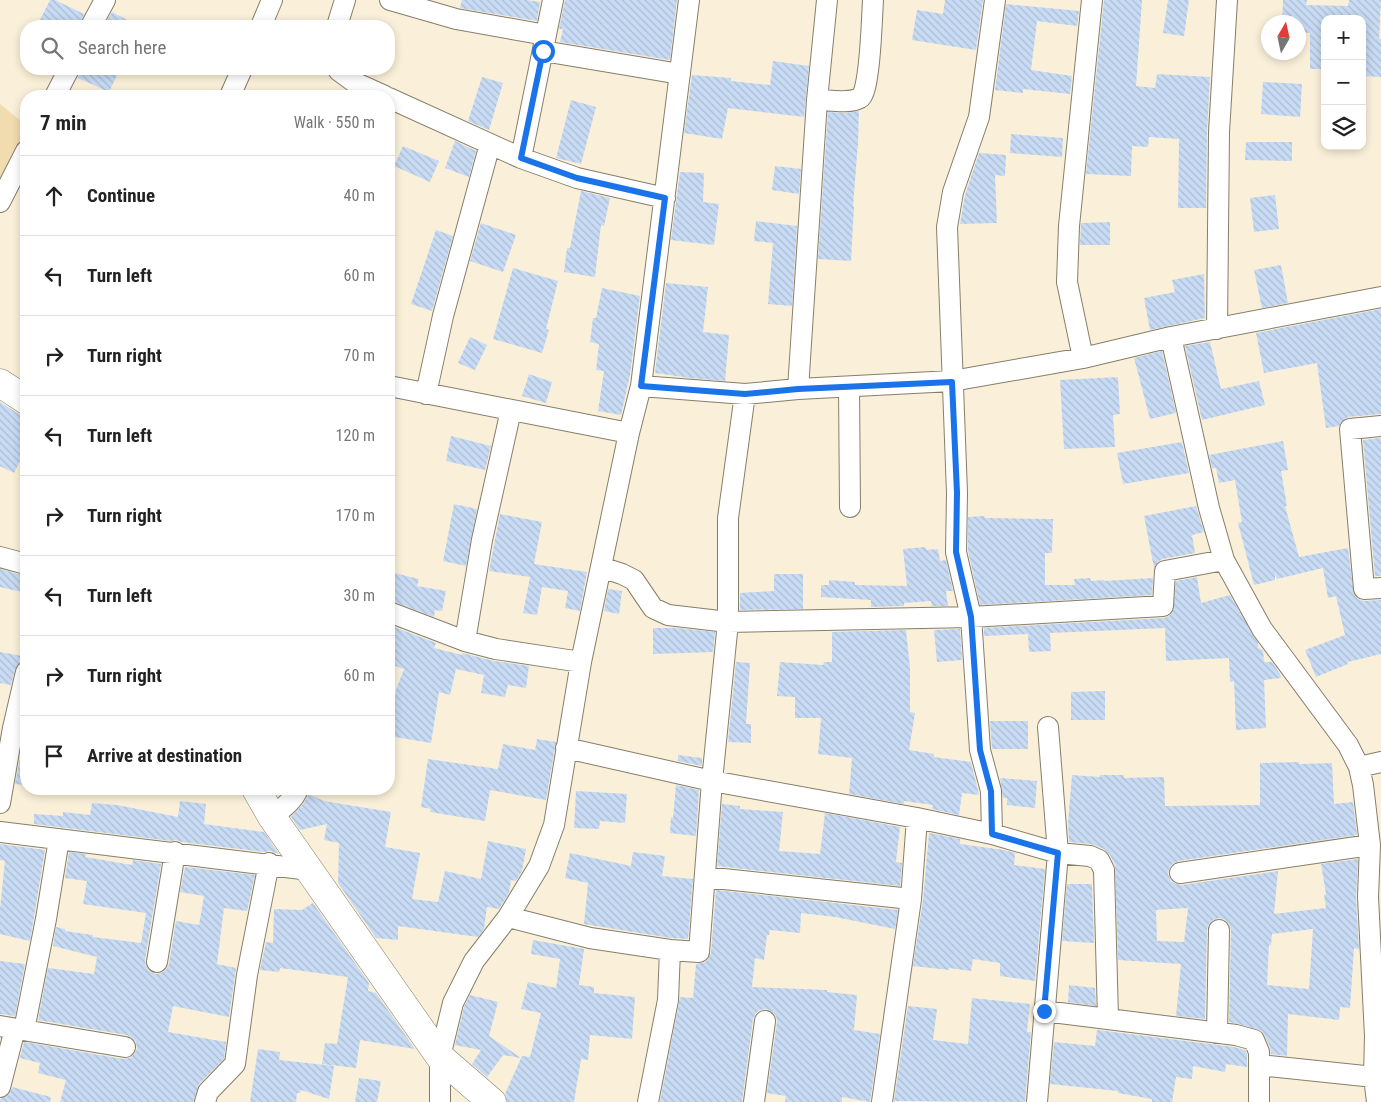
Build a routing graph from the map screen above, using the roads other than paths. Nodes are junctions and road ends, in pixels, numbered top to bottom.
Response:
1 (105, 0) edge
2 (272, 0) edge
3 (346, 0) edge
4 (390, 0) edge
5 (552, 0) edge
6 (689, 0) edge
7 (827, 0) edge
8 (873, 0) edge
9 (995, 0) edge
10 (1092, 0) edge
11 (1227, 0) edge
12 (94, 20) edge
13 (264, 20) edge
14 (339, 20) edge
15 (544, 43) junction
16 (680, 74) junction
17 (67, 75) edge
18 (239, 75) edge
19 (344, 75) edge
20 (58, 90) edge
21 (233, 90) edge
22 (361, 90) edge
23 (817, 100) junction
24 (395, 101) edge
25 (490, 144) junction
26 (521, 158) junction
27 (20, 163) edge
28 (665, 198) junction
29 (0, 202) edge
30 (1381, 297) edge
31 (1218, 329) junction
32 (1172, 337) junction
33 (1083, 358) junction
34 (952, 382) junction
35 (0, 383) edge
36 (641, 386) junction
37 (395, 387) edge
38 (849, 387) junction
39 (798, 389) junction
40 (426, 394) junction
41 (745, 394) junction
42 (20, 396) edge
43 (510, 410) junction
44 (1381, 426) edge
45 (629, 433) junction
46 (850, 507) dead end
47 (0, 557) edge
48 (1224, 560) junction
49 (20, 562) edge
50 (601, 567) junction
51 (1381, 588) edge
52 (395, 614) edge
53 (971, 617) junction
54 (728, 622) junction
55 (465, 641) junction
56 (581, 662) junction
57 (20, 711) edge
58 (1048, 727) dead end
59 (566, 748) junction
60 (1381, 762) edge
61 (1359, 767) junction
62 (712, 781) junction
63 (259, 795) edge
64 (294, 795) edge
65 (0, 803) edge
66 (272, 817) junction
67 (917, 818) junction
68 (0, 832) edge
69 (992, 834) junction
70 (59, 839) junction
71 (1370, 845) junction
72 (175, 852) junction
73 (1058, 853) junction
74 (268, 863) junction
75 (310, 870) junction
76 (1180, 873) dead end
77 (705, 877) junction
78 (1375, 897) edge
79 (911, 899) junction
80 (508, 917) junction
81 (1219, 930) dead end
82 (670, 950) junction
83 (157, 962) dead end
84 (1044, 1011) junction
85 (1108, 1018) junction
86 (765, 1021) dead end
87 (13, 1028) edge
88 (1217, 1033) junction
89 (1378, 1036) edge
90 (125, 1047) dead end
91 (440, 1057) junction
92 (1259, 1065) junction
93 (1374, 1077) junction
94 (0, 1087) edge
95 (205, 1102) edge
96 (440, 1102) edge
97 (492, 1102) edge
98 (648, 1102) edge
99 (754, 1102) edge
100 (882, 1102) edge
101 (1037, 1102) edge
102 (1259, 1102) edge
103 (1377, 1102) edge

1 - 12 street
2 - 13 street
3 - 14 street
4 - 15 street
5 - 15 street
6 - 16 street
7 - 23 street
8 - 23 street
9 - 34 street
10 - 33 street
11 - 31 street
15 - 16 street
15 - 26 street
16 - 28 street
17 - 20 street
18 - 21 street
19 - 22 street
23 - 39 street
24 - 25 street
25 - 26 street
25 - 40 street
26 - 28 street
27 - 29 street
28 - 36 street
30 - 31 street
31 - 32 street
32 - 33 street
32 - 48 street
33 - 34 street
34 - 38 street
34 - 53 street
35 - 42 street
36 - 41 street
36 - 45 street
37 - 40 street
38 - 39 street
38 - 46 street
39 - 41 street
40 - 43 street
41 - 54 street
43 - 45 street
43 - 55 street
44 - 51 street
45 - 50 street
47 - 49 street
48 - 53 street
48 - 61 street
50 - 54 street
50 - 56 street
52 - 55 street
53 - 54 street
53 - 69 street
54 - 62 street
55 - 56 street
56 - 59 street
57 - 65 street
58 - 73 street
59 - 62 street
59 - 80 street
60 - 61 street
61 - 71 street
62 - 67 street
62 - 77 street
63 - 66 street
64 - 66 street
66 - 75 street
67 - 69 street
67 - 79 street
68 - 70 street
69 - 73 street
70 - 72 street
70 - 87 street
71 - 76 street
71 - 78 street
72 - 74 street
72 - 83 street
73 - 84 street
73 - 85 street
74 - 75 street
74 - 95 street
75 - 91 street
77 - 79 street
77 - 82 street
78 - 89 street
79 - 100 street
80 - 82 street
80 - 91 street
81 - 88 street
82 - 98 street
84 - 85 street
84 - 101 street
85 - 88 street
86 - 99 street
87 - 90 street
87 - 94 street
88 - 92 street
89 - 93 street
91 - 96 street
91 - 97 street
92 - 93 street
92 - 102 street
93 - 103 street

